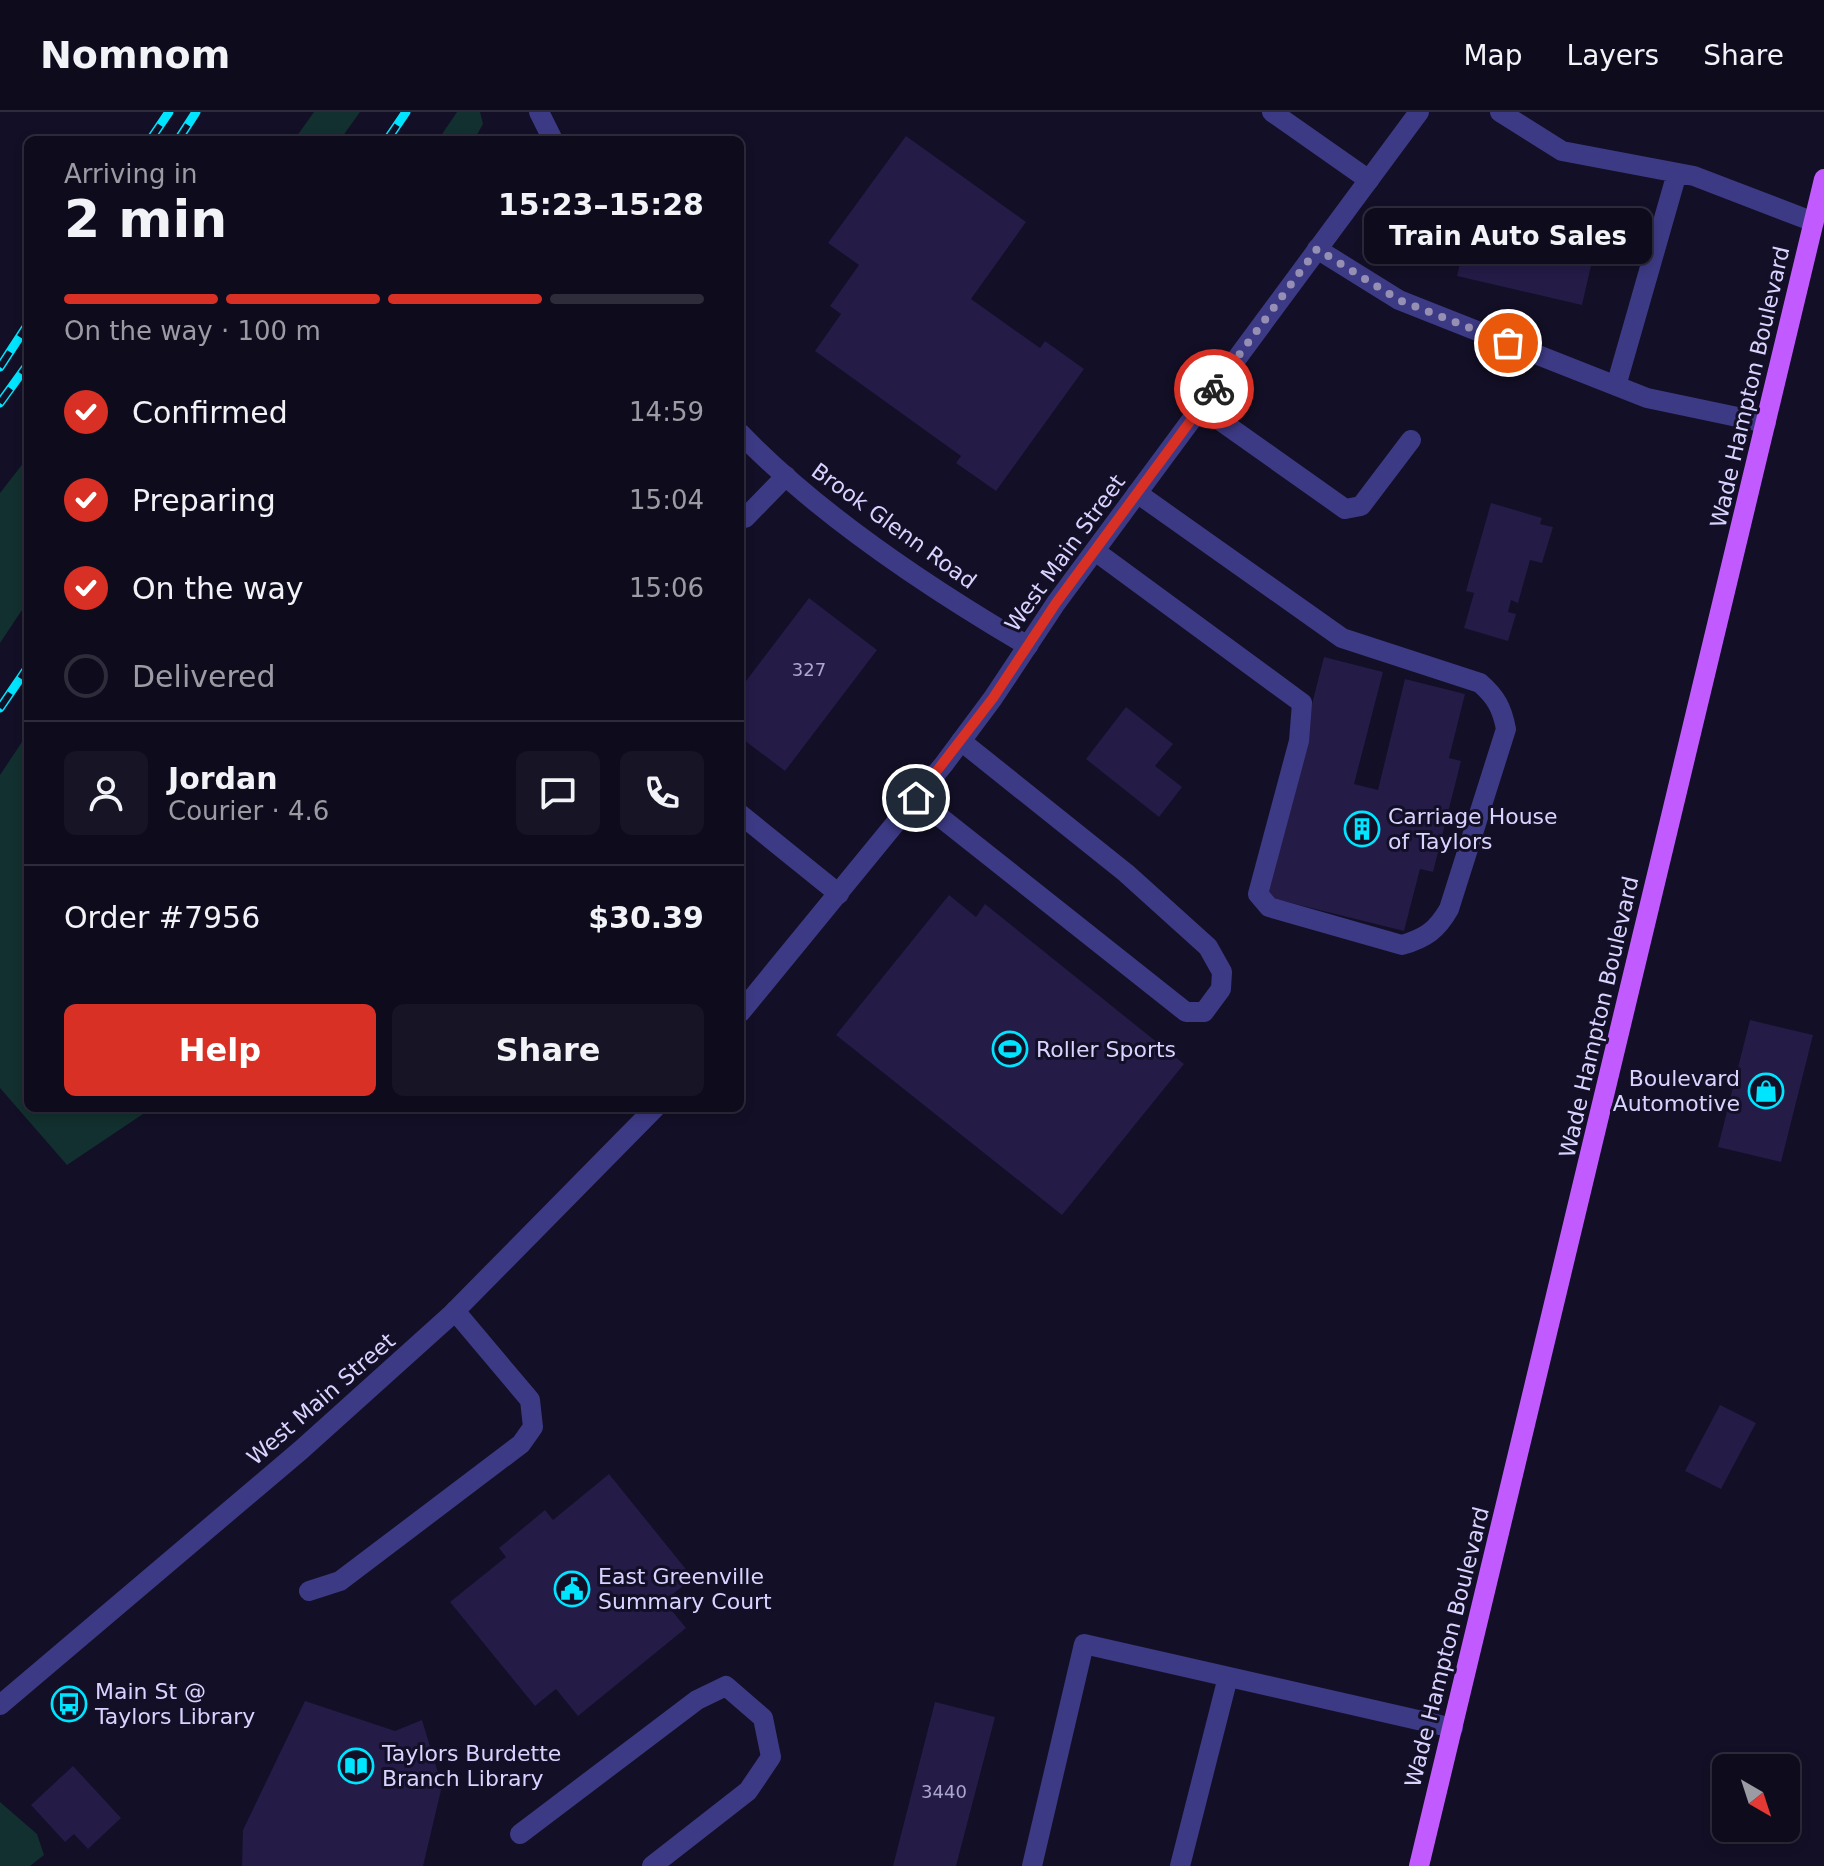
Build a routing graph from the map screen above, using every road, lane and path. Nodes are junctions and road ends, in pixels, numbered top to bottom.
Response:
1 (539, 112) edge
2 (1272, 112) edge
3 (1419, 112) edge
4 (1500, 112) edge
5 (551, 136) edge
6 (1677, 173) junction
7 (1824, 179) edge
8 (1369, 180) junction
9 (1814, 222) junction
10 (1317, 249) junction
11 (1616, 386) junction
12 (1201, 407) junction
13 (1766, 423) junction
14 (744, 437) edge
15 (1411, 440) dead end
16 (786, 476) junction
17 (1137, 493) junction
18 (744, 516) edge
19 (1095, 551) junction
20 (1028, 646) junction
21 (961, 741) junction
22 (916, 798) junction
23 (744, 817) edge
24 (839, 894) junction
25 (744, 1008) edge
26 (651, 1112) edge
27 (455, 1311) junction
28 (309, 1591) dead end
29 (1228, 1677) junction
30 (0, 1705) edge
31 (1453, 1728) junction
32 (520, 1834) dead end
33 (652, 1866) edge
34 (1032, 1866) edge
35 (1180, 1866) edge
36 (1419, 1866) edge

1 - 5 street
2 - 8 street
3 - 8 street, West Main Street
4 - 6 street
6 - 9 street
6 - 11 street
7 - 9 main road, Wade Hampton Boulevard
8 - 10 street, West Main Street
9 - 13 main road, Wade Hampton Boulevard
10 - 11 street
10 - 12 street, West Main Street
11 - 13 street
12 - 15 street
12 - 17 street, West Main Street
13 - 31 main road, Wade Hampton Boulevard
14 - 16 street, Brook Glenn Road
16 - 18 street
16 - 20 street, Brook Glenn Road
17 - 19 street, West Main Street
17 - 19 street
19 - 20 street, West Main Street
20 - 21 street, West Main Street
21 - 22 street, West Main Street
21 - 22 street
22 - 24 street, West Main Street
23 - 24 street
24 - 25 street, West Main Street
26 - 27 street, West Main Street
27 - 28 street
27 - 30 street, West Main Street
29 - 31 street
29 - 34 street
29 - 35 street
31 - 36 main road, Wade Hampton Boulevard
32 - 33 street

